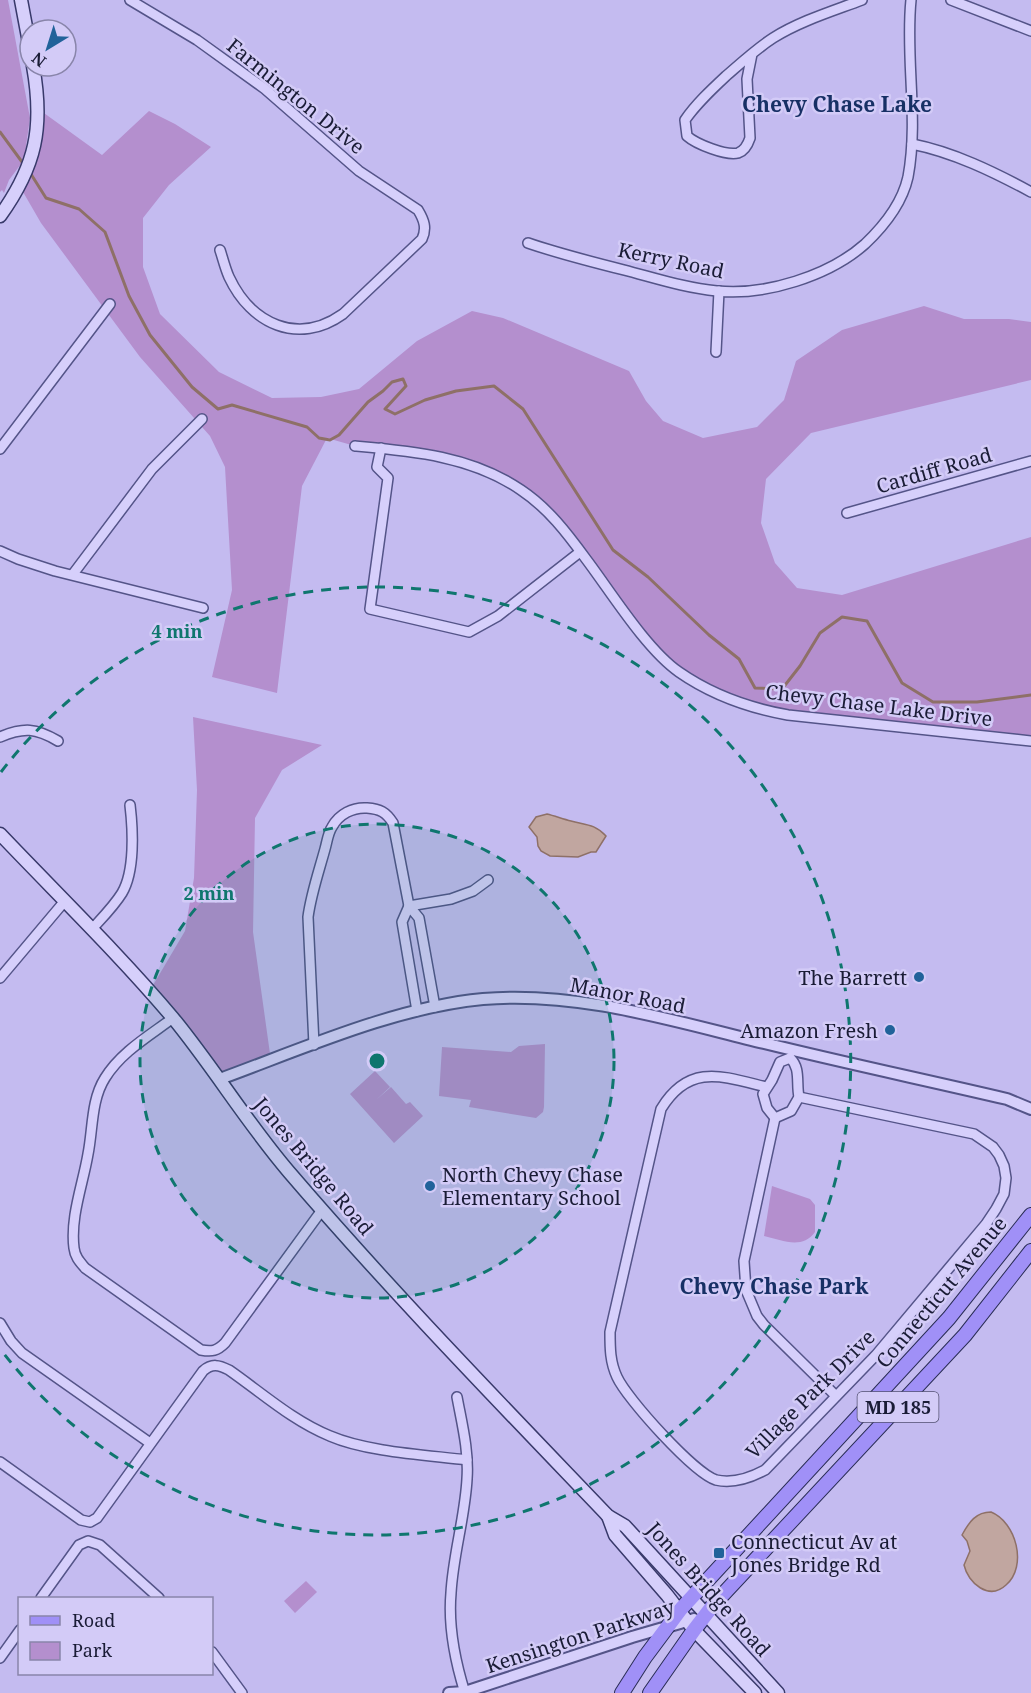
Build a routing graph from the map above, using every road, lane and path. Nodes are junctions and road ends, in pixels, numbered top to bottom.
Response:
1 (21, 0) edge
2 (130, 0) edge
3 (862, 0) edge
4 (911, 0) edge
5 (951, 0) edge
6 (24, 18) edge
7 (1031, 31) edge
8 (752, 54) junction
9 (36, 78) edge
10 (912, 144) junction
11 (1031, 192) edge
12 (0, 216) edge
13 (528, 243) dead end
14 (220, 250) dead end
15 (719, 291) junction
16 (110, 304) dead end
17 (716, 352) dead end
18 (202, 419) dead end
19 (355, 446) dead end
20 (381, 448) junction
21 (0, 449) edge
22 (1031, 461) edge
23 (847, 513) dead end
24 (0, 551) edge
25 (580, 552) junction
26 (73, 574) junction
27 (203, 608) dead end
28 (0, 737) edge
29 (58, 741) dead end
30 (1031, 741) edge
31 (130, 805) dead end
32 (0, 834) edge
33 (488, 880) dead end
34 (64, 902) junction
35 (409, 906) junction
36 (92, 930) junction
37 (0, 978) edge
38 (435, 1007) junction
39 (417, 1011) junction
40 (173, 1018) junction
41 (314, 1044) junction
42 (791, 1054) junction
43 (220, 1079) junction
44 (766, 1087) junction
45 (799, 1097) junction
46 (1031, 1109) edge
47 (775, 1118) junction
48 (322, 1210) junction
49 (1031, 1215) edge
50 (1031, 1251) edge
51 (0, 1325) edge
52 (836, 1396) junction
53 (457, 1397) dead end
54 (150, 1443) junction
55 (467, 1460) junction
56 (0, 1462) edge
57 (608, 1516) junction
58 (42, 1597) edge
59 (157, 1597) edge
60 (691, 1599) junction
61 (706, 1615) junction
62 (687, 1620) junction
63 (666, 1627) junction
64 (18, 1633) edge
65 (213, 1653) edge
66 (0, 1658) edge
67 (242, 1693) edge
68 (449, 1693) edge
69 (465, 1693) edge
70 (621, 1693) edge
71 (650, 1693) edge
72 (755, 1693) edge
73 (778, 1693) edge

1 - 6 main road
2 - 14 street, Farmington Drive
3 - 8 street
4 - 10 street, Kerry Road
5 - 7 street
8 - 8 street
9 - 12 main road
10 - 11 street
10 - 15 street, Kerry Road
13 - 15 street, Kerry Road
15 - 17 street
16 - 21 street
18 - 26 street
19 - 20 street, Chevy Chase Lake Drive
20 - 25 street, Chevy Chase Lake Drive
20 - 25 street
22 - 23 street, Cardiff Road
24 - 26 street
25 - 30 street, Chevy Chase Lake Drive
26 - 27 street
28 - 29 street
31 - 36 street
32 - 34 main road, Jones Bridge Road
33 - 35 street
34 - 36 main road, Jones Bridge Road
34 - 37 street
35 - 38 street
35 - 39 street
35 - 41 street
36 - 40 main road, Jones Bridge Road
38 - 39 street, Manor Road
38 - 42 street, Manor Road
39 - 41 street, Manor Road
40 - 43 main road, Jones Bridge Road
40 - 48 street
41 - 43 street, Manor Road
42 - 44 street
42 - 45 street
42 - 46 street, Manor Road
43 - 48 main road, Jones Bridge Road
44 - 47 street
44 - 52 street, Village Park Drive
45 - 47 street
45 - 52 street, Village Park Drive
47 - 52 street
48 - 57 main road, Jones Bridge Road
49 - 60 main road, Connecticut Avenue / MD 185
50 - 61 main road, Connecticut Avenue / MD 185
51 - 54 street
53 - 55 street
54 - 55 street
54 - 56 street
55 - 69 street
57 - 60 main road, Jones Bridge Road
57 - 62 main road, Jones Bridge Road
58 - 59 street
60 - 61 main road, Jones Bridge Road
60 - 62 main road, Connecticut Avenue / MD 185
61 - 62 main road, Connecticut Avenue / MD 185
61 - 73 main road, Jones Bridge Road
62 - 63 main road, Connecticut Avenue / MD 185
62 - 71 main road, Connecticut Avenue / MD 185
62 - 72 main road, Jones Bridge Road
63 - 69 street, Kensington Parkway
63 - 70 main road, Connecticut Avenue / MD 185
64 - 66 street
65 - 67 street
68 - 69 street, Kensington Parkway

